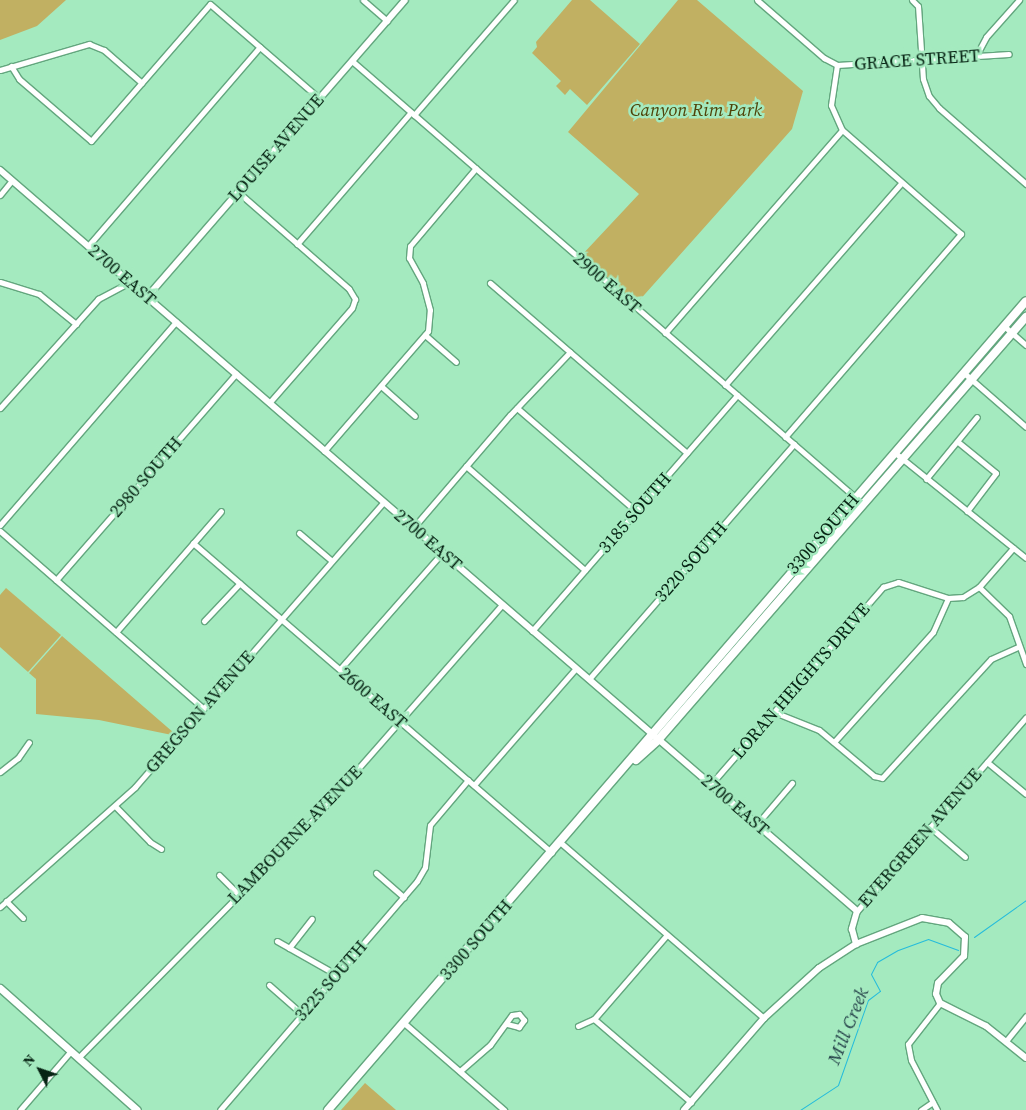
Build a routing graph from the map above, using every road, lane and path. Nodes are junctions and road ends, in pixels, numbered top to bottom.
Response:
1 (363, 0) edge
2 (405, 0) edge
3 (514, 0) edge
4 (757, 0) edge
5 (912, 0) edge
6 (923, 0) edge
7 (1019, 0) edge
8 (918, 6) junction
9 (387, 21) junction
10 (260, 48) junction
11 (1009, 54) dead end
12 (976, 56) junction
13 (922, 60) junction
14 (352, 61) junction
15 (837, 65) junction
16 (11, 66) junction
17 (0, 70) edge
18 (142, 83) junction
19 (320, 98) junction
20 (413, 114) junction
21 (842, 130) junction
22 (476, 168) junction
23 (0, 170) edge
24 (12, 180) junction
25 (901, 183) junction
26 (1026, 184) edge
27 (238, 192) junction
28 (0, 195) edge
29 (297, 244) junction
30 (88, 246) junction
31 (0, 282) edge
32 (130, 282) junction
33 (490, 283) dead end
34 (147, 297) junction
35 (1026, 301) edge
36 (1026, 317) edge
37 (176, 322) junction
38 (76, 324) junction
39 (1004, 326) junction
40 (665, 333) junction
41 (1012, 333) junction
42 (425, 335) junction
43 (1026, 346) edge
44 (570, 352) junction
45 (456, 362) dead end
46 (964, 373) junction
47 (236, 374) junction
48 (972, 380) junction
49 (725, 385) junction
50 (381, 386) junction
51 (737, 395) junction
52 (269, 403) junction
53 (1, 404) edge
54 (517, 408) junction
55 (415, 416) dead end
56 (977, 417) dead end
57 (1026, 427) edge
58 (785, 437) junction
59 (958, 442) junction
60 (794, 444) junction
61 (324, 451) junction
62 (894, 452) junction
63 (687, 453) junction
64 (902, 459) junction
65 (466, 466) junction
66 (926, 479) junction
67 (855, 497) junction
68 (384, 502) junction
69 (863, 504) junction
70 (221, 511) dead end
71 (636, 511) junction
72 (967, 511) junction
73 (0, 524) edge
74 (413, 528) junction
75 (0, 531) edge
76 (299, 533) dead end
77 (193, 543) junction
78 (1013, 548) junction
79 (442, 553) junction
80 (1026, 558) edge
81 (332, 561) junction
82 (585, 570) junction
83 (56, 580) junction
84 (240, 583) junction
85 (979, 587) junction
86 (948, 598) junction
87 (502, 605) junction
88 (282, 619) junction
89 (204, 621) dead end
90 (532, 631) junction
91 (116, 632) junction
92 (1018, 647) junction
93 (1026, 664) edge
94 (576, 668) junction
95 (340, 669) junction
96 (589, 679) junction
97 (203, 708) junction
98 (774, 712) junction
99 (1026, 717) edge
100 (400, 722) junction
101 (651, 733) junction
102 (658, 740) junction
103 (29, 742) dead end
104 (834, 742) junction
105 (987, 762) junction
106 (624, 770) junction
107 (0, 772) edge
108 (468, 780) junction
109 (792, 783) dead end
110 (711, 784) junction
111 (474, 785) junction
112 (1026, 794) edge
113 (115, 806) junction
114 (756, 824) junction
115 (930, 827) junction
116 (561, 843) junction
117 (162, 849) dead end
118 (552, 853) junction
119 (965, 857) dead end
120 (376, 873) dead end
121 (219, 875) dead end
122 (238, 894) junction
123 (404, 898) junction
124 (6, 901) junction
125 (0, 907) edge
126 (857, 911) junction
127 (23, 918) dead end
128 (312, 919) dead end
129 (666, 936) junction
130 (277, 941) dead end
131 (856, 944) junction
132 (289, 948) junction
133 (336, 975) junction
134 (269, 985) dead end
135 (0, 988) edge
136 (940, 1003) junction
137 (302, 1014) junction
138 (1026, 1016) edge
139 (764, 1018) junction
140 (594, 1019) junction
141 (404, 1023) junction
142 (507, 1024) dead end
143 (578, 1026) dead end
144 (1006, 1041) junction
145 (71, 1051) junction
146 (78, 1058) junction
147 (1026, 1058) edge
148 (460, 1071) junction
149 (691, 1102) junction
150 (933, 1102) junction
151 (20, 1110) edge
152 (137, 1110) edge
153 (220, 1110) edge
154 (328, 1110) edge
155 (504, 1110) edge
156 (684, 1110) edge
157 (921, 1110) edge
158 (937, 1110) edge

1 - 9 street
2 - 9 street, LOUISE AVENUE
3 - 20 street
4 - 15 street, GRACE STREET
5 - 8 street
6 - 8 street
7 - 12 street
8 - 13 street
9 - 14 street, LOUISE AVENUE
10 - 18 street
10 - 19 street
10 - 30 street
11 - 12 street, GRACE STREET
12 - 13 street, GRACE STREET
13 - 15 street, GRACE STREET
13 - 26 street
14 - 19 street, LOUISE AVENUE
14 - 20 street, 2900 EAST
15 - 21 street
16 - 17 street
16 - 18 street
16 - 18 street
19 - 27 street, LOUISE AVENUE
20 - 22 street, 2900 EAST
20 - 29 street
21 - 25 street
21 - 40 street
22 - 40 street, 2900 EAST
22 - 42 street
23 - 24 street, 2700 EAST
24 - 28 street
24 - 30 street, 2700 EAST
25 - 49 street
25 - 58 street
27 - 29 street
27 - 34 street, LOUISE AVENUE
29 - 52 street
30 - 32 street, 2700 EAST
31 - 38 street
32 - 34 street, 2700 EAST
32 - 38 street
33 - 44 street
34 - 37 street, 2700 EAST
35 - 39 main road, 3300 SOUTH
36 - 41 main road, 3300 SOUTH
37 - 47 street, 2700 EAST
37 - 73 street
38 - 53 street
39 - 41 street
39 - 46 main road, 3300 SOUTH
40 - 49 street, 2900 EAST
41 - 43 street
41 - 48 main road, 3300 SOUTH
42 - 45 street
42 - 50 street
44 - 54 street
44 - 63 street
46 - 48 street
46 - 62 main road, 3300 SOUTH
47 - 52 street, 2700 EAST
47 - 83 street, 2980 SOUTH
48 - 57 street
48 - 64 main road, 3300 SOUTH
49 - 51 street, 2900 EAST
50 - 55 street
50 - 61 street
51 - 58 street, 2900 EAST
51 - 63 street, 3185 SOUTH
52 - 61 street, 2700 EAST
54 - 65 street
54 - 71 street
56 - 59 street
58 - 60 street, 2900 EAST
59 - 66 street
59 - 72 street
60 - 67 street, 2900 EAST
60 - 96 street, 3220 SOUTH
61 - 68 street, 2700 EAST
62 - 64 street
62 - 67 main road, 3300 SOUTH
63 - 71 street, 3185 SOUTH
64 - 66 street
64 - 69 main road, 3300 SOUTH
65 - 74 street
65 - 82 street
66 - 72 street
67 - 69 street, 2900 EAST
67 - 101 main road, 3300 SOUTH
68 - 74 street, 2700 EAST
68 - 81 street, GREGSON AVENUE
69 - 102 main road, 3300 SOUTH
70 - 77 street
71 - 82 street, 3185 SOUTH
72 - 78 street
74 - 79 street, 2700 EAST
75 - 83 street
76 - 81 street
77 - 84 street, 2600 EAST
77 - 91 street
78 - 80 street
78 - 85 street
79 - 87 street, 2700 EAST
79 - 95 street
81 - 88 street, GREGSON AVENUE
82 - 90 street, 3185 SOUTH
83 - 91 street
84 - 88 street, 2600 EAST
84 - 89 street
85 - 86 street
85 - 92 street
86 - 98 street, LORAN HEIGHTS DRIVE
86 - 104 street
87 - 90 street, 2700 EAST
87 - 100 street, LAMBOURNE AVENUE
88 - 95 street, 2600 EAST
88 - 97 street, GREGSON AVENUE
90 - 94 street, 2700 EAST
91 - 97 street
92 - 93 street
92 - 104 street
94 - 96 street, 2700 EAST
94 - 111 street
95 - 100 street, 2600 EAST
96 - 101 street, 2700 EAST
97 - 113 street, GREGSON AVENUE
98 - 104 street
98 - 110 street, LORAN HEIGHTS DRIVE
99 - 105 street, EVERGREEN AVENUE
100 - 108 street, 2600 EAST
100 - 122 street, LAMBOURNE AVENUE
101 - 102 street, 2700 EAST
101 - 106 main road, 3300 SOUTH
102 - 106 main road, 3300 SOUTH
102 - 110 street, 2700 EAST
103 - 107 street
105 - 112 street
105 - 115 street, EVERGREEN AVENUE
106 - 116 main road, 3300 SOUTH
108 - 111 street, 2600 EAST
108 - 123 street, 3225 SOUTH
109 - 114 street
110 - 114 street, 2700 EAST
111 - 118 street, 2600 EAST
113 - 117 street
113 - 124 street, GREGSON AVENUE
114 - 126 street, 2700 EAST
115 - 119 street
115 - 126 street, EVERGREEN AVENUE
116 - 118 main road, 3300 SOUTH
116 - 129 street
118 - 141 main road, 3300 SOUTH
120 - 123 street
121 - 122 street
122 - 146 street, LAMBOURNE AVENUE
123 - 133 street, 3225 SOUTH
124 - 125 street, GREGSON AVENUE
124 - 127 street
126 - 131 street, EVERGREEN AVENUE
128 - 132 street
129 - 139 street
129 - 140 street
130 - 132 street
131 - 136 street
131 - 139 street
132 - 133 street
133 - 137 street, 3225 SOUTH
134 - 137 street
135 - 145 main road
136 - 144 street
136 - 150 street
137 - 153 street, 3225 SOUTH
138 - 144 street
139 - 149 street
140 - 143 street
140 - 149 street
141 - 148 street
141 - 154 main road, 3300 SOUTH
142 - 148 street
144 - 147 street
145 - 146 main road
145 - 151 street
146 - 152 main road
148 - 155 street
149 - 156 street
150 - 157 street
150 - 158 street

